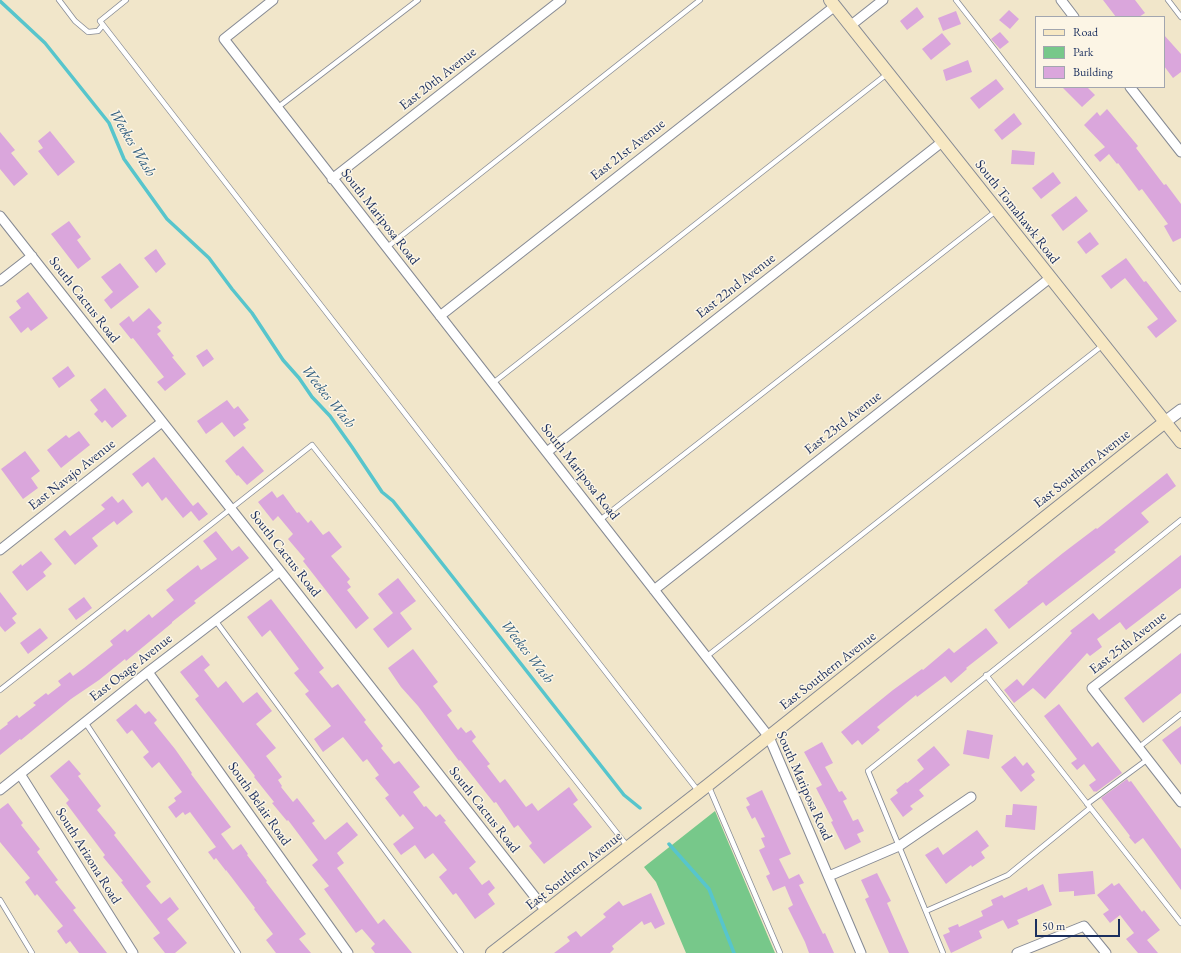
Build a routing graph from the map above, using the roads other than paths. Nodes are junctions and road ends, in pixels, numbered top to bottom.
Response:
1 (59, 0) edge
2 (126, 0) edge
3 (273, 0) edge
4 (418, 0) edge
5 (561, 0) edge
6 (700, 0) edge
7 (883, 0) edge
8 (956, 0) edge
9 (1061, 0) edge
10 (1168, 0) edge
11 (832, 3) edge
12 (1073, 16) edge
13 (1181, 17) edge
14 (103, 25) junction
15 (850, 26) junction
16 (888, 74) junction
17 (1131, 88) edge
18 (277, 108) junction
19 (942, 142) junction
20 (1181, 152) edge
21 (332, 179) junction
22 (996, 211) junction
23 (0, 216) edge
24 (386, 248) junction
25 (32, 256) junction
26 (1050, 278) junction
27 (0, 282) edge
28 (1181, 289) edge
29 (440, 316) junction
30 (1103, 345) junction
31 (493, 383) junction
32 (1181, 410) edge
33 (162, 422) junction
34 (1165, 422) junction
35 (1181, 442) edge
36 (547, 452) junction
37 (231, 509) junction
38 (600, 520) junction
39 (1181, 520) edge
40 (0, 550) edge
41 (280, 571) junction
42 (654, 590) junction
43 (1181, 619) edge
44 (215, 620) junction
45 (706, 657) junction
46 (148, 672) junction
47 (986, 675) junction
48 (0, 690) edge
49 (1181, 714) edge
50 (85, 722) junction
51 (768, 737) junction
52 (1138, 748) junction
53 (1148, 759) junction
54 (20, 774) junction
55 (704, 789) junction
56 (0, 790) edge
57 (971, 797) dead end
58 (1181, 802) edge
59 (1089, 806) junction
60 (899, 846) junction
61 (629, 848) junction
62 (829, 876) junction
63 (0, 900) edge
64 (546, 911) junction
65 (926, 911) junction
66 (1181, 923) edge
67 (32, 953) edge
68 (133, 953) edge
69 (238, 953) edge
70 (348, 953) edge
71 (461, 953) edge
72 (492, 953) edge
73 (780, 953) edge
74 (861, 953) edge
75 (943, 953) edge
76 (1017, 953) edge
77 (1106, 953) edge

1 - 14 lane
2 - 14 lane
3 - 18 street, South Mariposa Road
4 - 18 lane
5 - 21 street, East 20th Avenue
6 - 24 lane
7 - 15 street
8 - 28 lane
9 - 12 street
10 - 13 lane
11 - 15 main road, South Tomahawk Road
11 - 29 street, East 21st Avenue
14 - 55 lane
15 - 16 main road, South Tomahawk Road
16 - 19 main road, South Tomahawk Road
16 - 31 lane
17 - 20 street
18 - 21 street, South Mariposa Road
19 - 22 main road, South Tomahawk Road
19 - 36 street, East 22nd Avenue
21 - 24 street, South Mariposa Road
22 - 26 main road, South Tomahawk Road
22 - 38 lane
23 - 25 street, South Cactus Road
24 - 29 street, South Mariposa Road
25 - 27 street
25 - 33 street, South Cactus Road
26 - 30 main road, South Tomahawk Road
26 - 42 street, East 23rd Avenue
29 - 31 street, South Mariposa Road
30 - 34 main road, South Tomahawk Road
30 - 45 lane
31 - 36 street, South Mariposa Road
32 - 34 street, East Southern Avenue
33 - 37 street, South Cactus Road
33 - 40 street, East Navajo Avenue
34 - 35 main road, South Tomahawk Road
34 - 51 main road, East Southern Avenue
36 - 38 street, South Mariposa Road
37 - 41 street, South Cactus Road
37 - 48 lane
37 - 61 lane
38 - 42 street, South Mariposa Road
39 - 47 lane
41 - 44 street, East Osage Avenue
41 - 64 street, South Cactus Road
42 - 45 street, South Mariposa Road
43 - 52 street, East 25th Avenue
44 - 46 street, East Osage Avenue
44 - 71 lane
45 - 51 street, South Mariposa Road
46 - 50 street, East Osage Avenue
46 - 70 street, South Belair Road
47 - 59 lane
47 - 60 lane
49 - 52 lane
50 - 54 street, East Osage Avenue
50 - 69 lane
51 - 55 main road, East Southern Avenue
51 - 62 street, South Mariposa Road
52 - 53 street
53 - 58 street
53 - 59 lane
54 - 56 street, East Osage Avenue
54 - 68 street, South Arizona Road
55 - 61 main road, East Southern Avenue
55 - 73 lane
57 - 60 street
59 - 65 lane
59 - 66 lane
60 - 62 street
60 - 65 lane
61 - 64 main road, East Southern Avenue
62 - 74 street, South Mariposa Road
63 - 67 lane
64 - 72 main road, East Southern Avenue
65 - 75 lane
76 - 77 street

